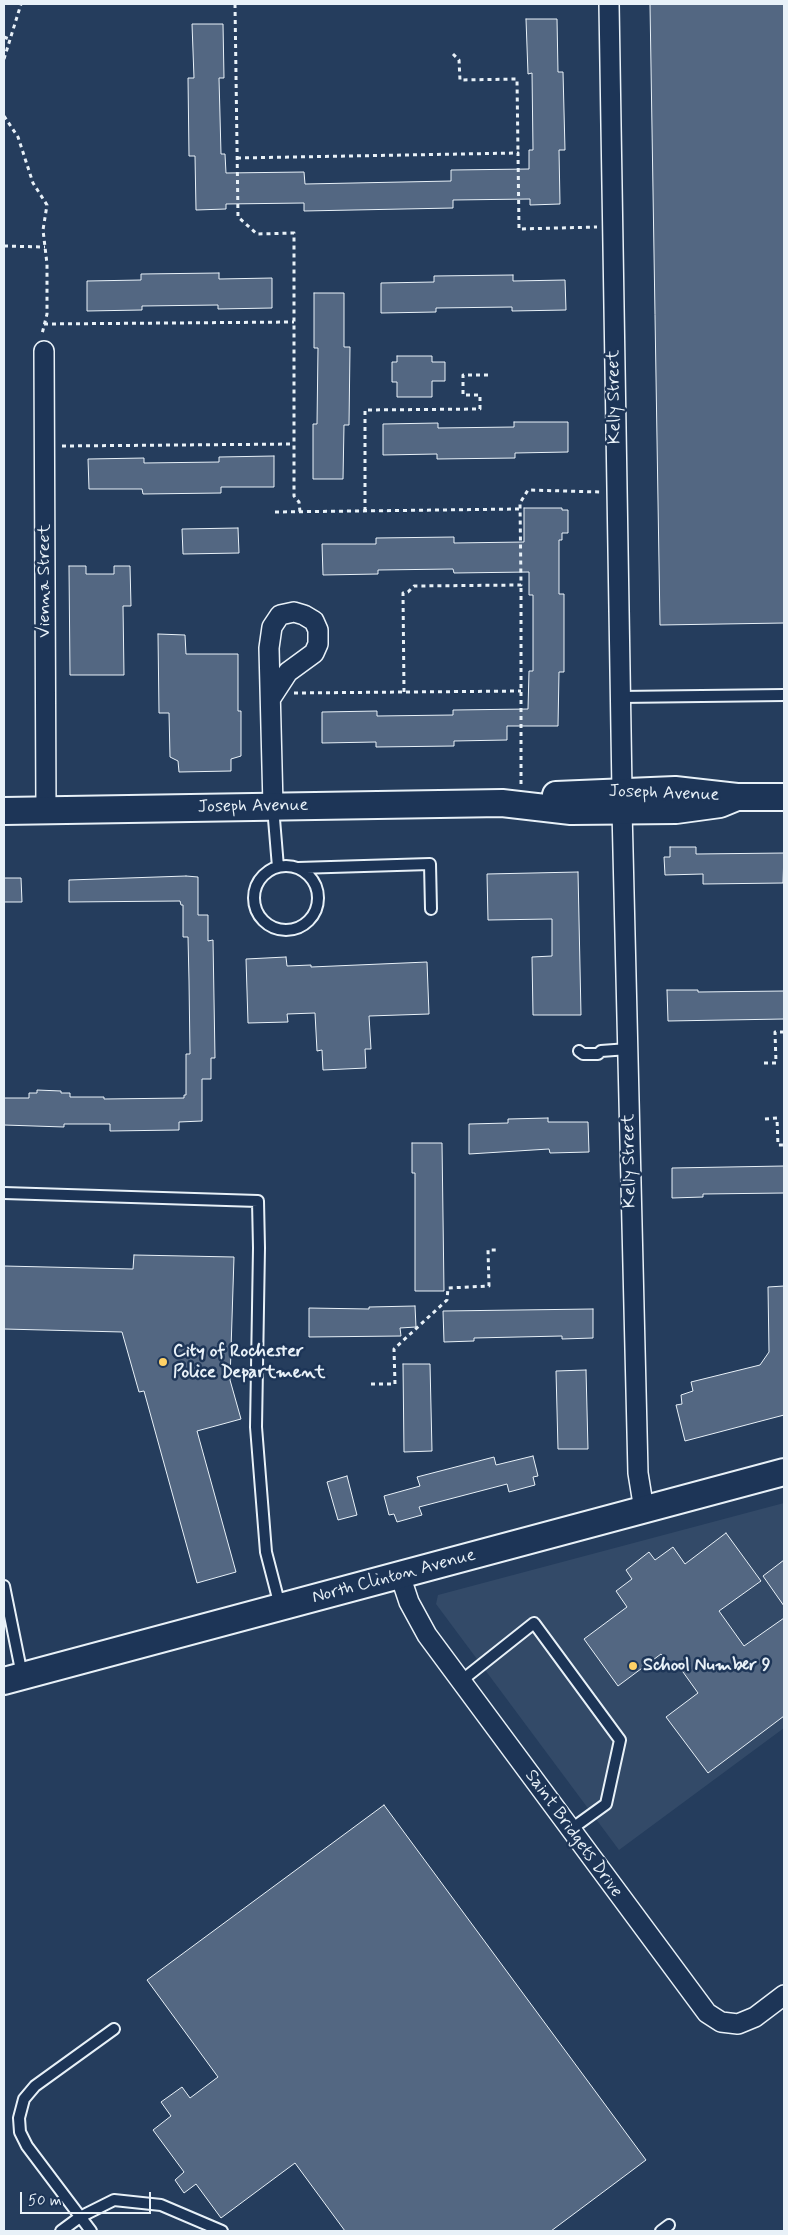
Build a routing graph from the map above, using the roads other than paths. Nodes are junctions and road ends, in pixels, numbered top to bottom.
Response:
1 (608, 4) edge
2 (42, 344) road end
3 (272, 695) road end
4 (784, 695) edge
5 (620, 697) junction
6 (784, 796) edge
7 (622, 800) junction
8 (273, 806) junction
9 (4, 811) edge
10 (46, 811) junction
11 (278, 867) junction
12 (297, 868) junction
13 (431, 909) dead end
14 (628, 1050) junction
15 (601, 1051) dead end
16 (4, 1193) edge
17 (784, 1472) edge
18 (644, 1510) junction
19 (400, 1575) junction
20 (4, 1586) edge
21 (280, 1607) junction
22 (13, 1678) edge
23 (461, 1681) junction
24 (570, 1830) junction
25 (784, 1995) edge
26 (114, 2029) dead end
27 (80, 2217) junction
28 (61, 2231) edge
29 (90, 2231) edge
30 (222, 2231) edge

1 - 5 street, Kelly Street
2 - 10 street, Vienna Street
3 - 8 street
4 - 5 lane
5 - 7 street, Kelly Street
6 - 7 main road, Joseph Avenue
7 - 8 main road, Joseph Avenue
7 - 14 street, Kelly Street
8 - 10 main road, Joseph Avenue
8 - 11 lane
9 - 10 main road, Joseph Avenue
11 - 12 lane
11 - 12 lane
12 - 13 lane
14 - 15 lane
14 - 18 street, Kelly Street
16 - 21 lane
17 - 18 main road, North Clinton Avenue
18 - 19 main road, North Clinton Avenue
19 - 21 main road, North Clinton Avenue
19 - 23 street, Saint Bridgets Drive
20 - 22 lane
21 - 22 main road, North Clinton Avenue
23 - 24 street, Saint Bridgets Drive
23 - 24 lane
24 - 25 street, Saint Bridgets Drive
26 - 27 lane
27 - 28 lane
27 - 29 lane
27 - 30 lane

